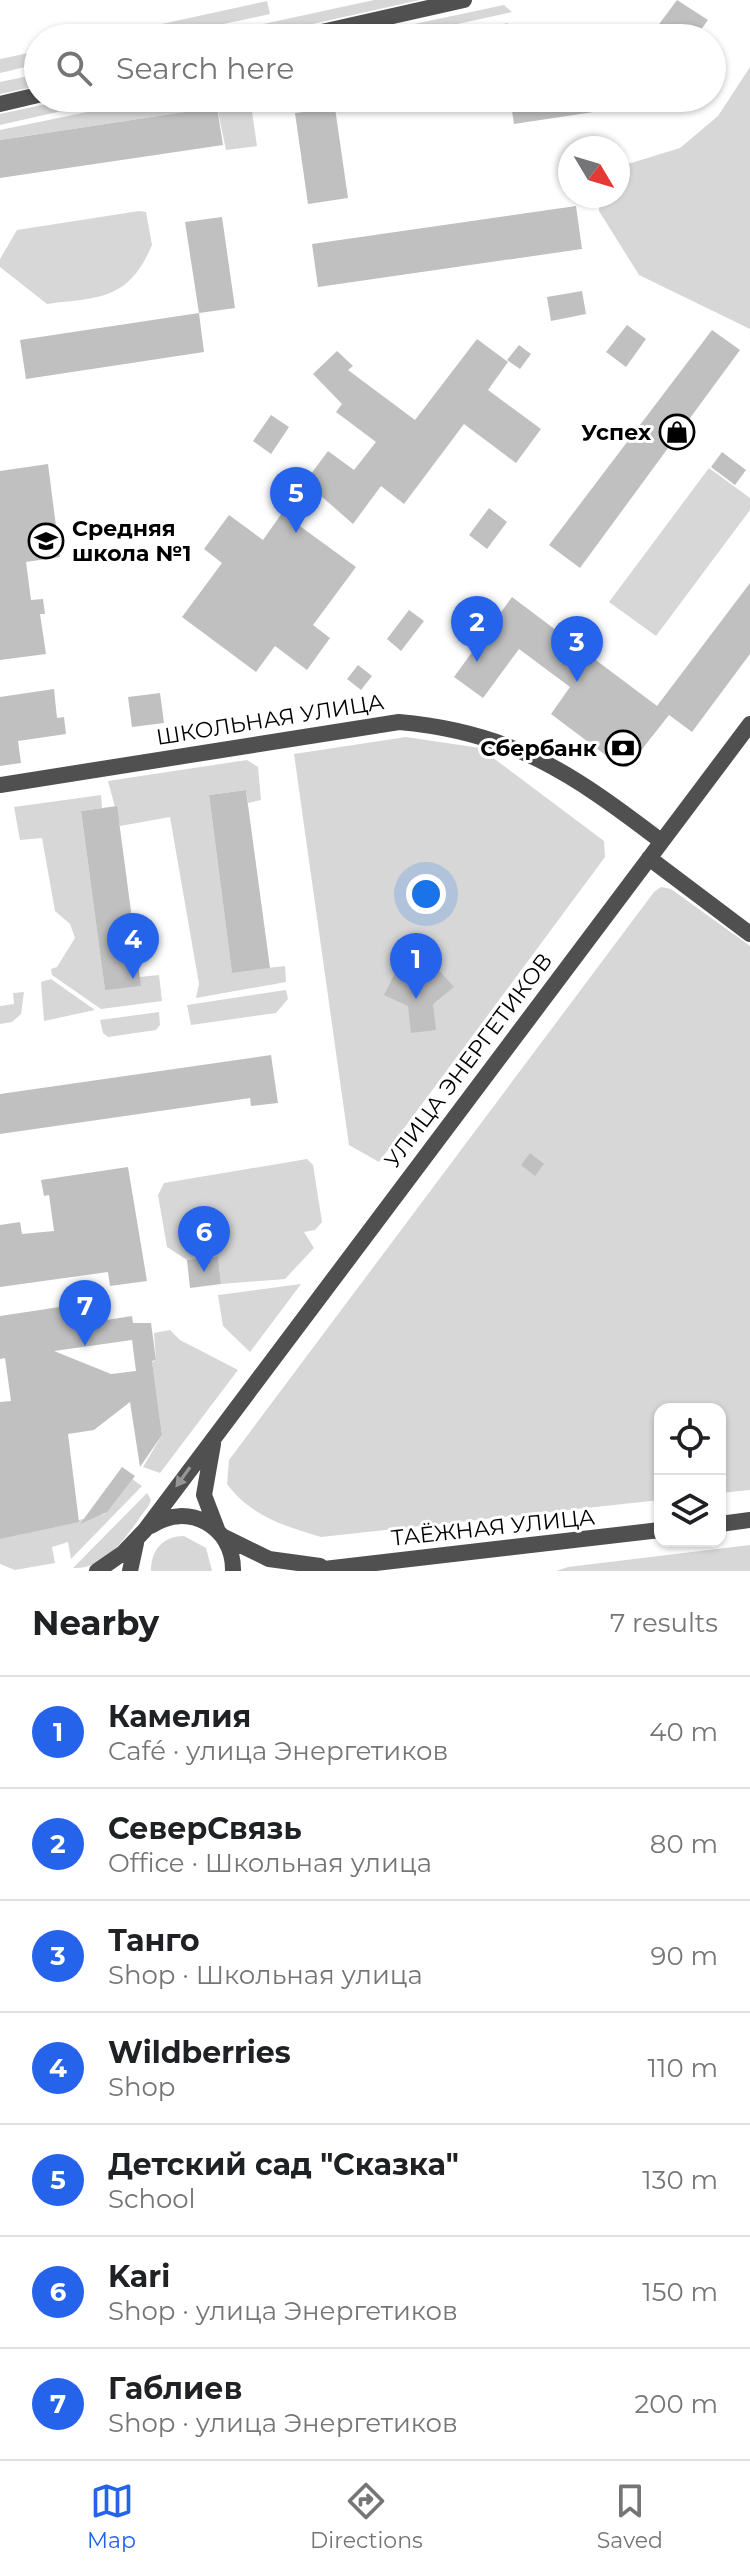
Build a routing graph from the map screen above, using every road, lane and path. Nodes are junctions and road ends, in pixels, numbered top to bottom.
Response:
1 (464, 0) edge
2 (357, 24) edge
3 (24, 98) edge
4 (0, 104) edge
5 (750, 724) edge
6 (0, 785) edge
7 (661, 841) junction
8 (649, 858) junction
9 (750, 934) edge
10 (222, 1425) junction
11 (750, 1520) edge
12 (726, 1523) edge
13 (654, 1531) edge
14 (220, 1533) junction
15 (142, 1534) junction
16 (330, 1566) junction
17 (97, 1571) edge
18 (130, 1571) edge
19 (233, 1571) edge
20 (307, 1571) edge

1 - 2 street
3 - 4 street
5 - 7 street, УЛИЦА ЭНЕРГЕТИКОВ
6 - 7 street, ШКОЛЬНАЯ УЛИЦА
7 - 8 street, УЛИЦА ЭНЕРГЕТИКОВ
8 - 9 street
8 - 10 street, УЛИЦА ЭНЕРГЕТИКОВ
10 - 14 street
10 -> 15 street
11 - 12 street
13 - 16 street, ТАЁЖНАЯ УЛИЦА
14 - 15 street
14 - 16 street
14 - 19 street
15 - 17 street
15 - 18 street
16 - 20 street

